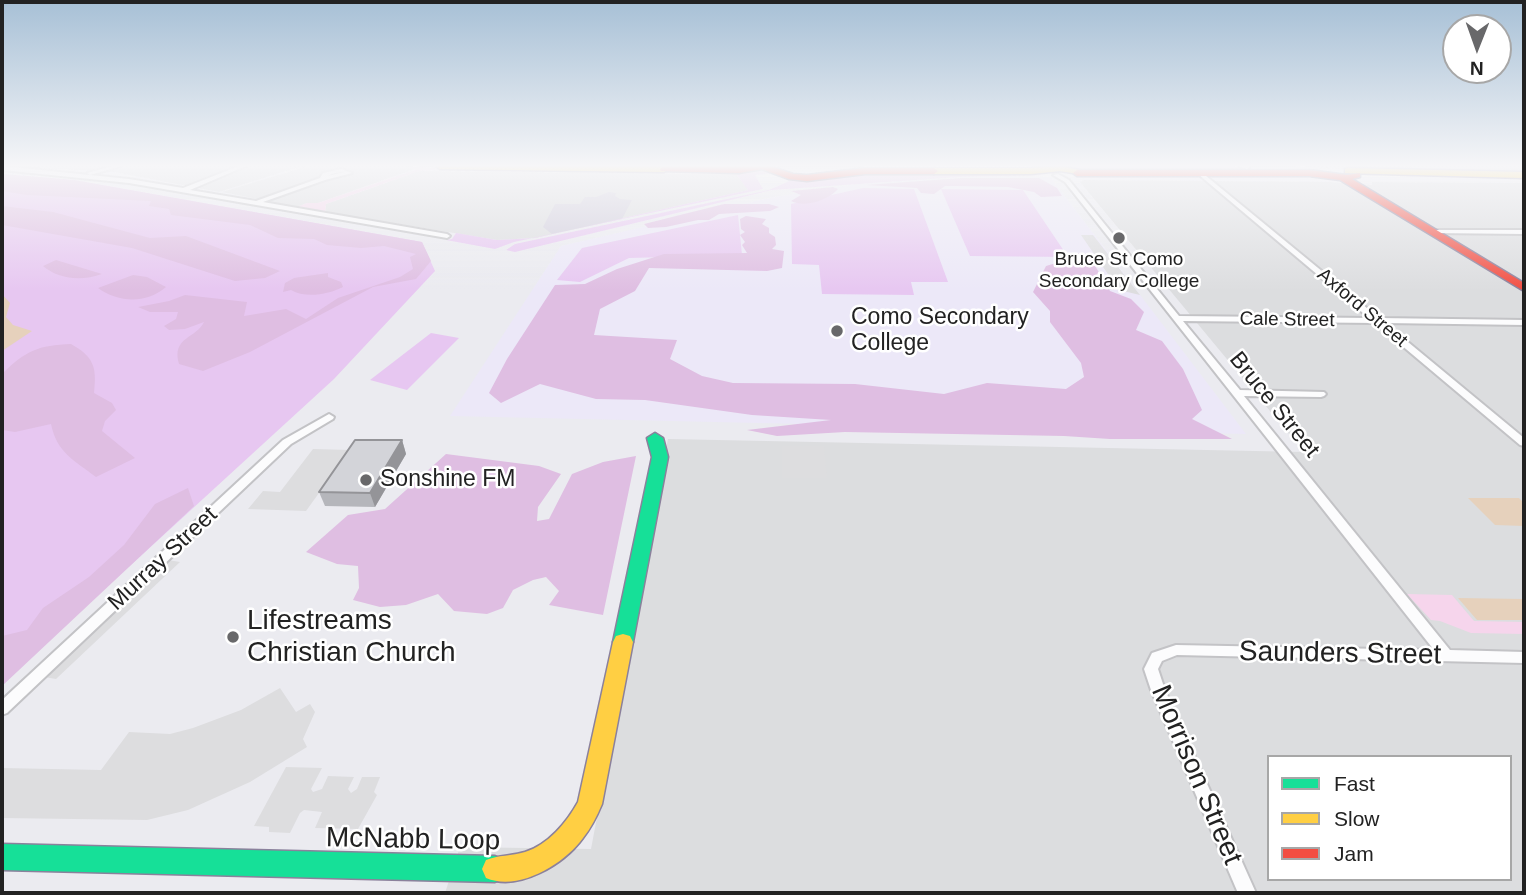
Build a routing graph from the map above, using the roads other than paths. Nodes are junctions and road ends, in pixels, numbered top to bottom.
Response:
1 (284, 208) edge
2 (1090, 208) edge
3 (1242, 208) edge
4 (1396, 208) edge
5 (1433, 231) junction
6 (1524, 232) edge
7 (447, 236) dead end
8 (1524, 288) edge
9 (1176, 318) junction
10 (1377, 320) junction
11 (1524, 322) edge
12 (1236, 393) junction
13 (1321, 394) dead end
14 (329, 417) dead end
15 (655, 438) dead end
16 (1524, 443) edge
17 (1447, 656) junction
18 (1157, 657) joint
19 (1524, 657) edge
20 (2, 709) edge
21 (2, 857) edge
22 (1247, 893) edge

1 - 7 street
2 - 9 street, Bruce Street
3 - 10 street, Axford Street
4 - 5 street
5 - 6 street
5 - 8 street
9 - 10 street, Cale Street
9 - 12 street, Bruce Street
10 - 11 street, Cale Street
10 - 16 street, Axford Street
12 - 13 street
12 - 17 street, Bruce Street
14 - 20 street, Murray Street
15 - 21 street, McNabb Loop
17 - 18 street, Saunders Street
17 - 19 street, Saunders Street
18 - 22 street, Morrison Street

